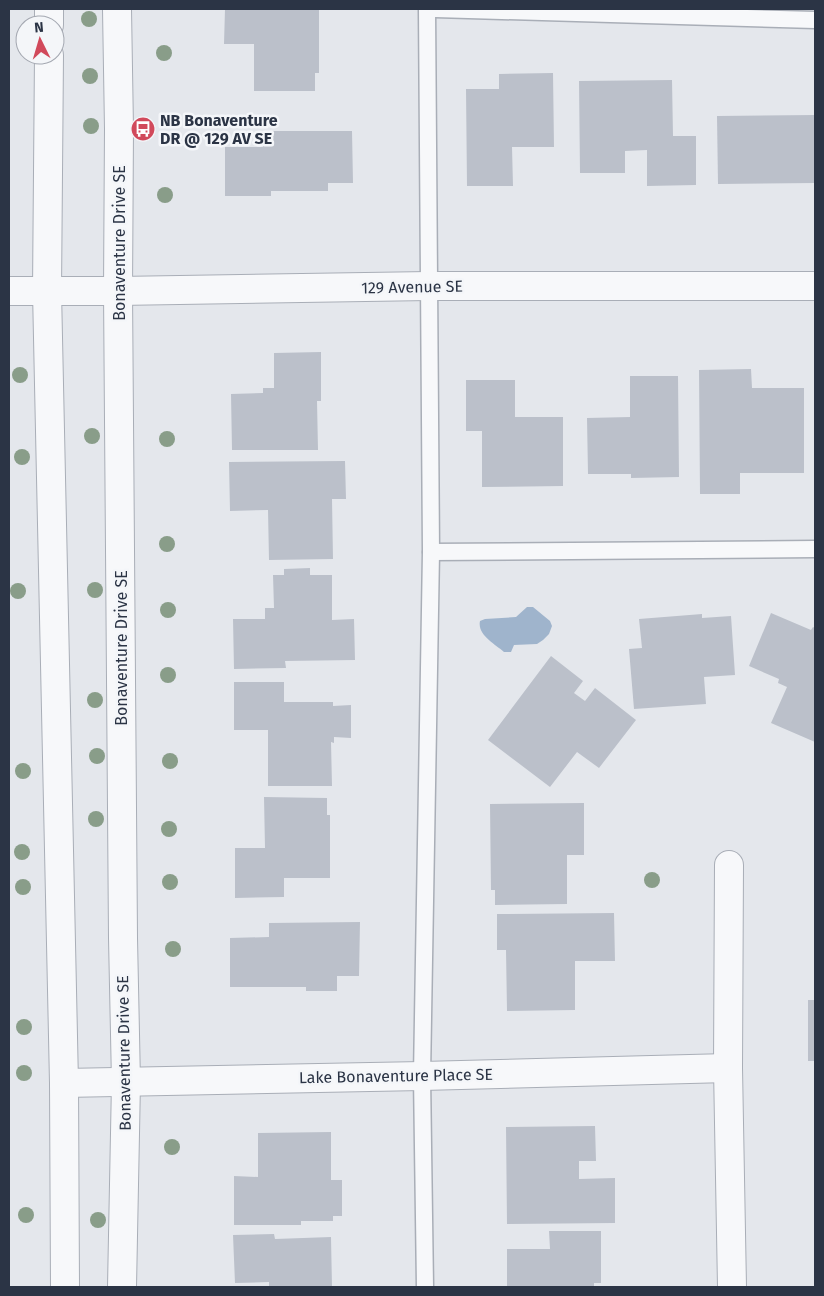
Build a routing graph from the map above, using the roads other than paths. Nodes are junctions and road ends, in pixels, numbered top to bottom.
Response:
1 (117, 9) edge
2 (427, 9) edge
3 (435, 9) edge
4 (815, 20) edge
5 (49, 65) edge
6 (429, 286) junction
7 (815, 286) edge
8 (9, 291) edge
9 (47, 291) junction
10 (118, 291) junction
11 (815, 548) edge
12 (431, 552) junction
13 (729, 865) dead end
14 (728, 1068) junction
15 (422, 1076) junction
16 (126, 1082) junction
17 (64, 1083) junction
18 (65, 1287) edge
19 (122, 1287) edge
20 (425, 1287) edge
21 (732, 1287) edge

1 - 10 street, Bonaventure Drive SE
2 - 6 lane
3 - 4 lane
5 - 9 street
6 - 7 street, 129 Avenue SE
6 - 10 street, 129 Avenue SE
6 - 12 lane
8 - 9 street, 129 Avenue SE
9 - 10 street, 129 Avenue SE
9 - 17 street
10 - 16 street, Bonaventure Drive SE
11 - 12 lane
12 - 15 lane
13 - 14 street
14 - 15 street, Lake Bonaventure Place SE
14 - 21 street
15 - 16 street, Lake Bonaventure Place SE
15 - 20 lane
16 - 17 street, Lake Bonaventure Place SE
16 - 19 street, Bonaventure Drive SE
17 - 18 street

